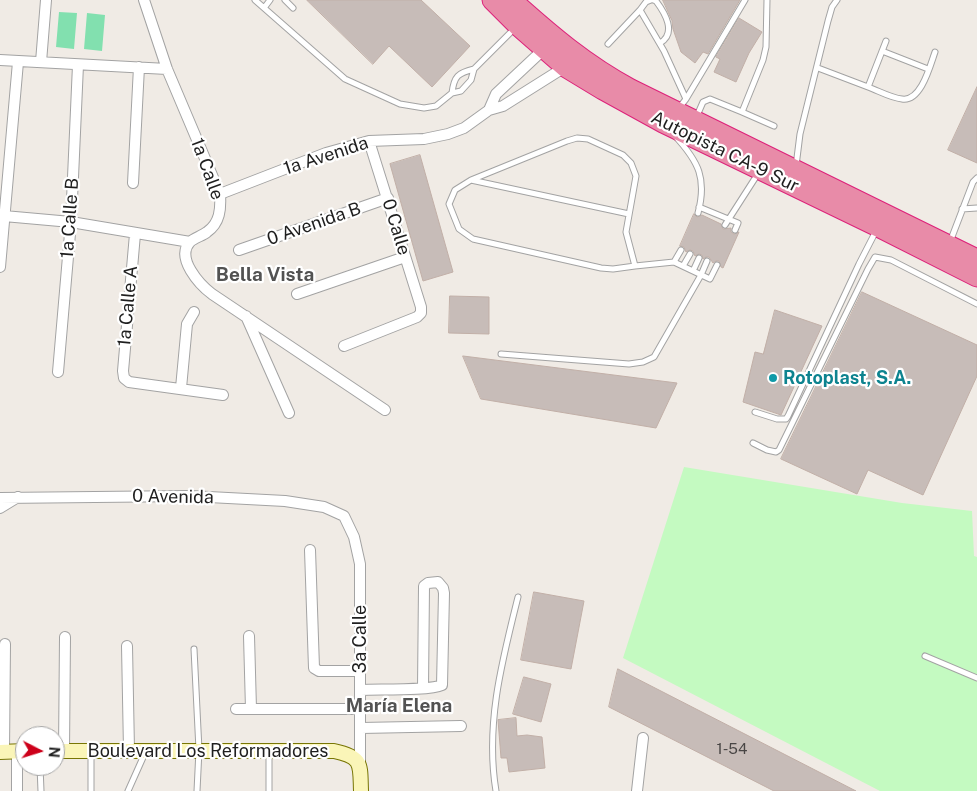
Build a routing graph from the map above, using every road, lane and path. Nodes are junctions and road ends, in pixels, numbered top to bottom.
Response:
1 (46, 0) edge
2 (144, 0) edge
3 (255, 0) edge
4 (270, 0) edge
5 (285, 0) edge
6 (492, 0) edge
7 (512, 0) edge
8 (652, 0) edge
9 (745, 0) edge
10 (767, 0) edge
11 (837, 0) edge
12 (264, 8) junction
13 (293, 8) dead end
14 (640, 10) junction
15 (518, 26) junction
16 (886, 41) dead end
17 (660, 43) junction
18 (608, 44) dead end
19 (544, 49) junction
20 (882, 52) junction
21 (935, 52) dead end
22 (0, 60) edge
23 (18, 62) junction
24 (41, 62) junction
25 (78, 65) junction
26 (139, 67) junction
27 (565, 67) junction
28 (818, 68) junction
29 (167, 69) junction
30 (474, 69) junction
31 (928, 69) junction
32 (868, 87) junction
33 (452, 93) junction
34 (489, 110) junction
35 (675, 111) junction
36 (742, 112) junction
37 (695, 120) junction
38 (774, 126) dead end
39 (370, 141) junction
40 (761, 170) junction
41 (796, 170) junction
42 (977, 178) edge
43 (471, 180) junction
44 (133, 183) dead end
45 (220, 194) junction
46 (388, 198) junction
47 (699, 207) junction
48 (977, 208) edge
49 (962, 210) junction
50 (710, 211) junction
51 (629, 214) junction
52 (698, 214) dead end
53 (719, 215) junction
54 (4, 216) junction
55 (707, 218) dead end
56 (728, 218) junction
57 (716, 221) dead end
58 (71, 222) junction
59 (725, 225) dead end
60 (878, 227) junction
61 (735, 230) dead end
62 (135, 234) junction
63 (190, 242) junction
64 (949, 245) junction
65 (240, 250) dead end
66 (681, 250) dead end
67 (690, 254) dead end
68 (405, 257) junction
69 (699, 258) dead end
70 (977, 259) edge
71 (707, 261) dead end
72 (674, 262) junction
73 (717, 265) dead end
74 (635, 266) junction
75 (683, 266) junction
76 (0, 267) edge
77 (693, 271) junction
78 (701, 275) junction
79 (977, 278) edge
80 (297, 294) dead end
81 (977, 304) edge
82 (194, 312) dead end
83 (246, 316) junction
84 (344, 346) dead end
85 (501, 354) dead end
86 (58, 372) dead end
87 (182, 388) junction
88 (223, 395) dead end
89 (385, 410) dead end
90 (755, 412) dead end
91 (289, 413) dead end
92 (754, 443) dead end
93 (18, 497) junction
94 (0, 498) edge
95 (0, 508) edge
96 (344, 516) joint
97 (310, 550) dead end
98 (518, 597) dead end
99 (248, 636) dead end
100 (65, 637) dead end
101 (5, 644) dead end
102 (127, 646) dead end
103 (194, 649) dead end
104 (925, 656) dead end
105 (359, 671) junction
106 (977, 678) edge
107 (423, 688) junction
108 (361, 690) junction
109 (236, 709) dead end
110 (251, 709) junction
111 (360, 709) junction
112 (61, 726) edge
113 (461, 726) dead end
114 (361, 728) junction
115 (643, 738) dead end
116 (91, 750) junction
117 (129, 750) junction
118 (199, 750) junction
119 (269, 750) junction
120 (65, 751) edge
121 (146, 751) junction
122 (12, 752) edge
123 (360, 766) junction
124 (40, 776) edge
125 (17, 791) edge
126 (41, 791) edge
127 (91, 791) edge
128 (128, 791) edge
129 (198, 791) edge
130 (269, 791) edge
131 (361, 791) edge
132 (496, 791) edge
133 (637, 791) edge

1 - 24 street
2 - 29 street, 1a Calle
3 - 12 lane
4 - 12 lane
5 - 13 lane
6 - 15 highway, Autopista CA-9 Sur
7 - 35 highway, Autopista CA-9 Sur
8 - 14 lane
8 - 17 lane
9 - 35 lane
10 - 36 lane
11 - 28 lane
12 - 33 lane
14 - 17 lane
14 - 18 lane
15 - 19 highway, Autopista CA-9 Sur
15 - 30 lane
16 - 20 lane
17 - 35 lane
19 - 27 highway, Autopista CA-9 Sur
19 - 34 street, 1a Avenida
20 - 31 lane
20 - 32 lane
21 - 31 lane
22 - 23 street
23 - 24 street
23 - 54 street
24 - 25 street
25 - 26 street
25 - 58 street, 1a Calle B
26 - 29 street
26 - 44 street
27 - 34 street, 1a Avenida
27 - 35 highway, Autopista CA-9 Sur
28 - 32 lane
28 - 41 lane
29 - 45 street, 1a Calle
30 - 33 lane
30 - 33 lane
31 - 32 lane
34 - 39 street, 1a Avenida
35 - 37 highway, Autopista CA-9 Sur
35 - 40 highway, Autopista CA-9 Sur
35 - 47 lane
36 - 37 lane
36 - 38 lane
37 - 41 highway, Autopista CA-9 Sur
39 - 45 street, 1a Avenida
39 - 46 street, 0 Calle
40 - 56 lane
40 - 60 highway, Autopista CA-9 Sur
41 - 64 highway, Autopista CA-9 Sur
42 - 49 lane
43 - 51 lane
43 - 51 lane
43 - 74 lane
45 - 63 street, 1a Calle
46 - 65 street, 0 Avenida B
46 - 68 street, 0 Calle
47 - 50 lane
47 - 52 lane
48 - 49 lane
49 - 64 lane
50 - 53 lane
50 - 55 lane
51 - 74 lane
53 - 56 lane
53 - 57 lane
54 - 58 street
54 - 76 street
56 - 59 lane
56 - 61 lane
58 - 62 street
58 - 86 street, 1a Calle B
60 - 79 highway, Autopista CA-9 Sur
60 - 90 lane
62 - 63 street
62 - 87 street, 1a Calle A
63 - 83 street
64 - 70 highway, Autopista CA-9 Sur
66 - 72 lane
67 - 75 lane
68 - 80 street
68 - 84 street, 0 Calle
69 - 77 lane
71 - 78 lane
72 - 74 lane
72 - 75 lane
73 - 78 lane
75 - 77 lane
77 - 78 lane
78 - 85 lane
81 - 92 lane
82 - 87 street
83 - 89 street
83 - 91 street
87 - 88 street
93 - 94 street, 0 Avenida
93 - 95 street
93 - 96 street, 0 Avenida
96 - 105 street, 3a Calle
97 - 105 street
98 - 132 lane
99 - 110 street
100 - 112 street
101 - 122 street
102 - 117 street
103 - 118 lane
104 - 106 lane
105 - 108 street, 3a Calle
107 - 107 street
107 - 108 street
108 - 111 street, 3a Calle
109 - 110 street
110 - 111 street
111 - 114 street, 3a Calle
113 - 114 street
114 - 123 street, 3a Calle
115 - 133 street
116 - 117 main road, Boulevard Los Reformadores
116 - 120 main road, Boulevard Los Reformadores
116 - 127 lane
117 - 121 main road, Boulevard Los Reformadores
118 - 119 main road, Boulevard Los Reformadores
118 - 121 main road, Boulevard Los Reformadores
118 - 129 lane
119 - 123 main road, Boulevard Los Reformadores
119 - 130 lane
121 - 128 lane
122 - 125 street
123 - 131 main road
124 - 126 lane

